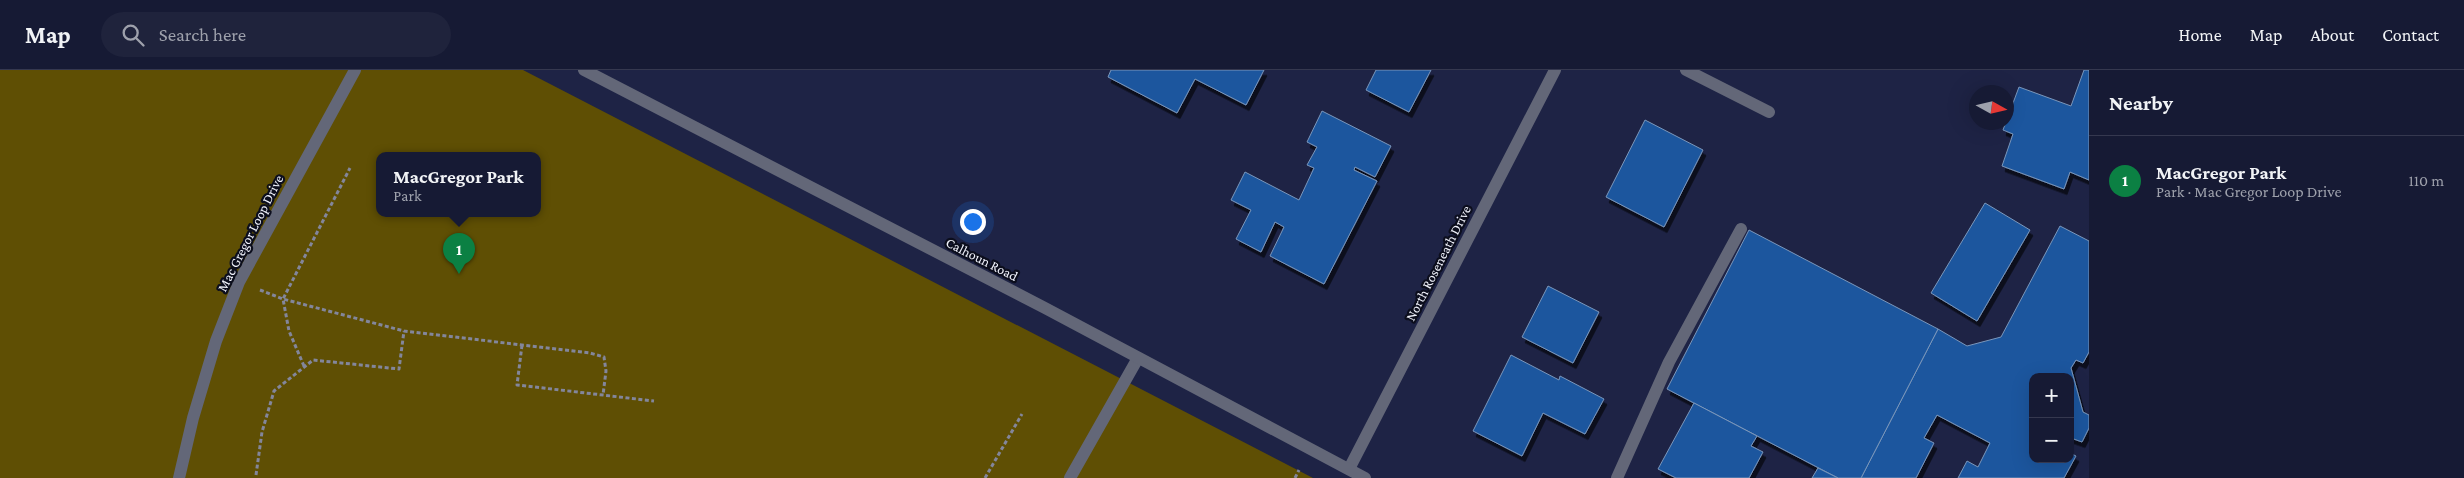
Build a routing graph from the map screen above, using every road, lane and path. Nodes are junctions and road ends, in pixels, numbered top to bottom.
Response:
1 (355, 70) edge
2 (584, 70) edge
3 (1555, 70) edge
4 (1686, 70) edge
5 (1769, 112) dead end
6 (350, 168) dead end
7 (1741, 229) dead end
8 (239, 282) junction
9 (283, 299) junction
10 (404, 331) junction
11 (522, 345) junction
12 (1138, 358) junction
13 (304, 366) junction
14 (603, 395) junction
15 (654, 401) dead end
16 (1022, 414) dead end
17 (1349, 469) junction
18 (256, 475) dead end
19 (179, 478) edge
20 (985, 478) edge
21 (1070, 478) edge
22 (1366, 478) edge
23 (1617, 478) edge

1 - 8 street, Mac Gregor Loop Drive
2 - 12 street, Calhoun Road
3 - 17 street, North Roseneath Drive
4 - 5 street
6 - 9 path
7 - 23 street
8 - 9 path
8 - 19 street, Mac Gregor Loop Drive
9 - 10 path
9 - 13 path
10 - 11 path
10 - 13 path
11 - 14 path
11 - 14 path
12 - 17 street, Calhoun Road
12 - 21 street
13 - 18 path
14 - 15 path
16 - 20 path
17 - 22 street, Calhoun Road

